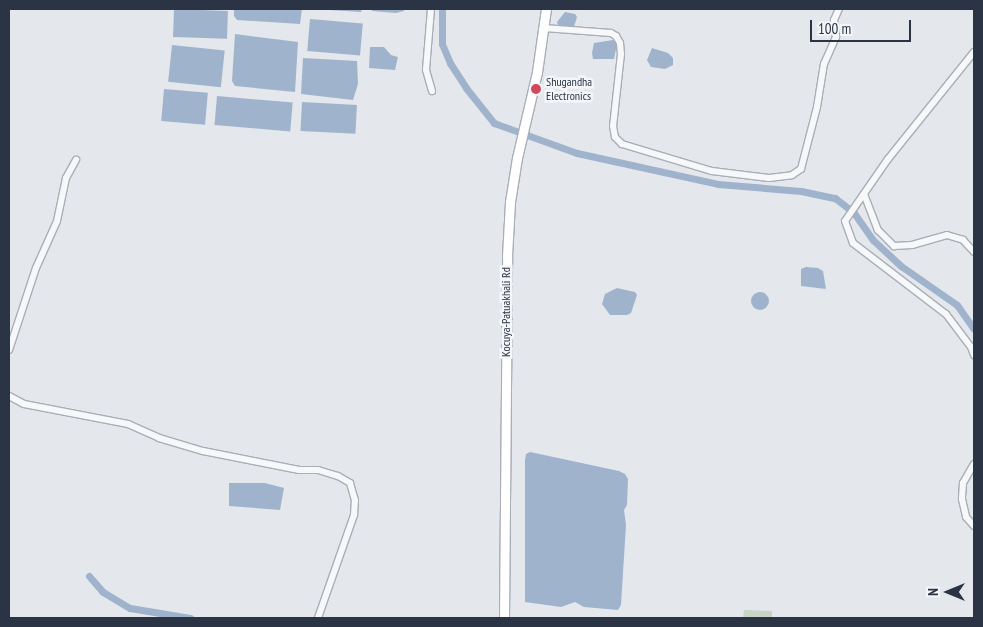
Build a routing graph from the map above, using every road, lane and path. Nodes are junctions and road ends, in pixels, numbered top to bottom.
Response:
1 (431, 9) edge
2 (546, 9) edge
3 (839, 9) edge
4 (544, 28) junction
5 (974, 52) edge
6 (432, 91) dead end
7 (76, 160) dead end
8 (864, 194) junction
9 (974, 252) edge
10 (9, 350) edge
11 (974, 355) edge
12 (9, 396) edge
13 (974, 464) edge
14 (974, 526) edge
15 (318, 618) edge
16 (504, 618) edge

1 - 6 street
2 - 4 main road, Kocuya-Patuakhali Rd
3 - 4 street
4 - 16 main road, Kocuya-Patuakhali Rd
5 - 8 street
7 - 10 street
8 - 9 street
8 - 11 street
12 - 15 street
13 - 14 street

